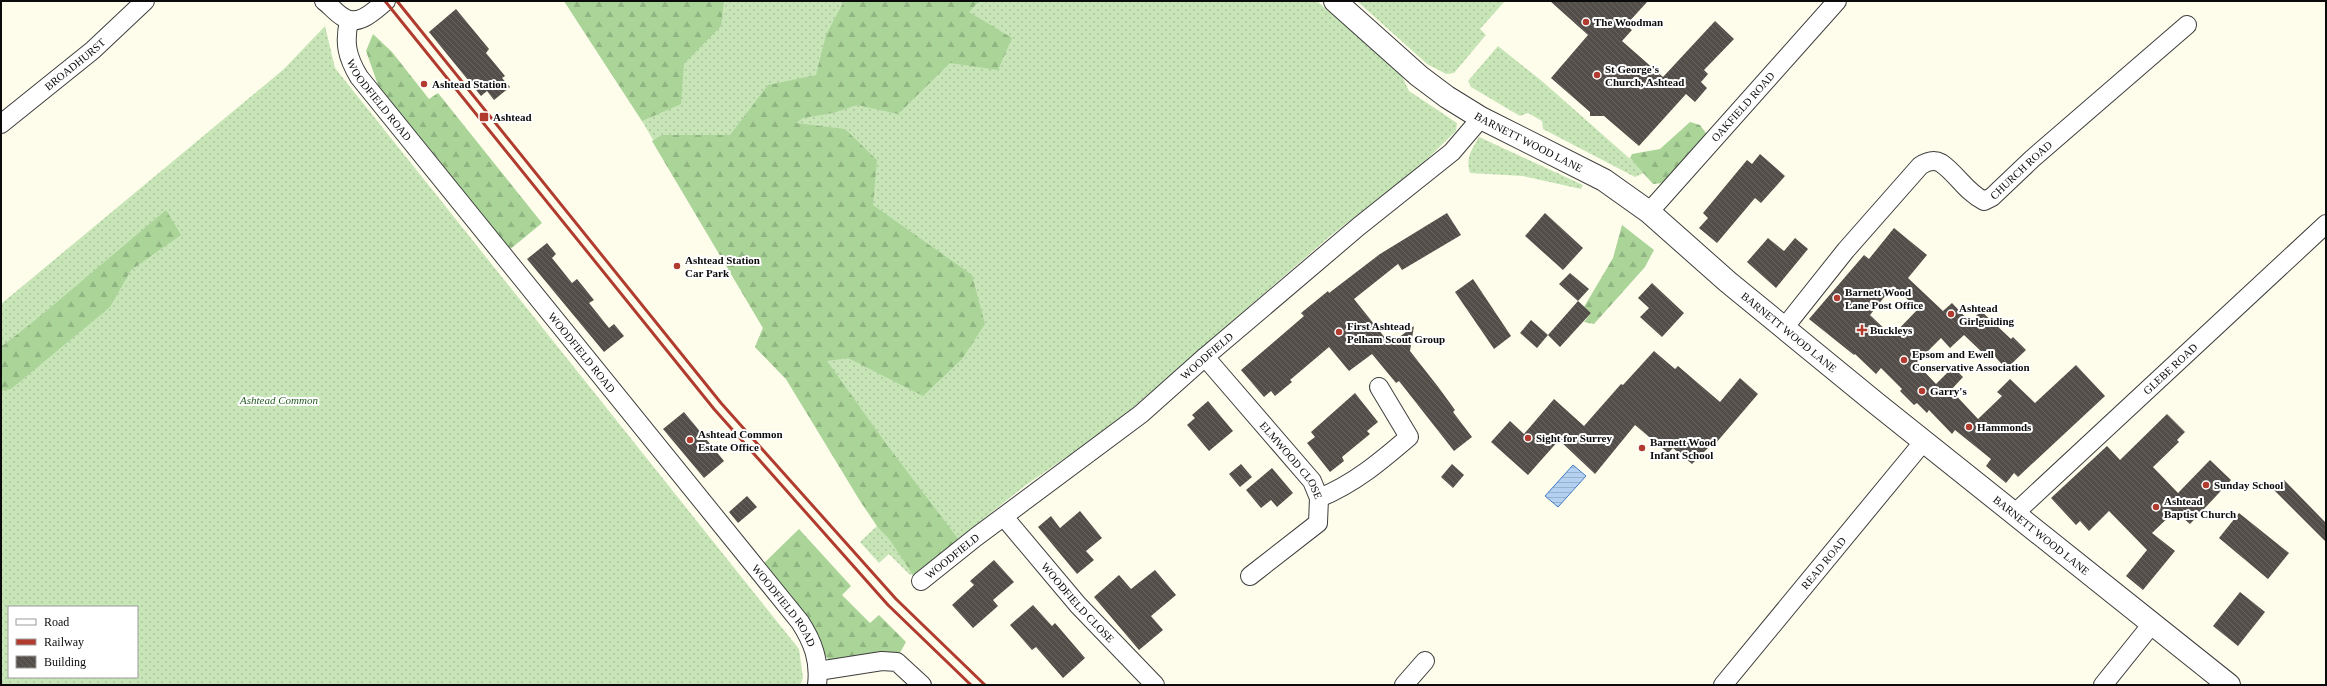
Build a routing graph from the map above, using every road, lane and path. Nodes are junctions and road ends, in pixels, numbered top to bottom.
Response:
1 (145, 1) edge
2 (324, 1) edge
3 (386, 1) edge
4 (1335, 1) edge
5 (1837, 1) edge
6 (350, 21) junction
7 (2188, 25) dead end
8 (1481, 118) junction
9 (1, 124) edge
10 (1649, 212) junction
11 (2326, 224) edge
12 (1784, 328) junction
13 (1205, 356) junction
14 (1379, 387) dead end
15 (1924, 441) junction
16 (1319, 498) junction
17 (2015, 513) junction
18 (1004, 517) junction
19 (1250, 576) dead end
20 (921, 581) dead end
21 (2152, 624) junction
22 (1425, 661) dead end
23 (818, 678) edge
24 (922, 685) edge
25 (1155, 685) edge
26 (1404, 685) edge
27 (1723, 685) edge
28 (2103, 685) edge
29 (2229, 685) edge

1 - 9 street, BROADHURST
2 - 6 street
3 - 6 street
4 - 8 street, BARNETT WOOD LANE
5 - 10 street, OAKFIELD ROAD
6 - 23 street, WOODFIELD ROAD
7 - 12 street, CHURCH ROAD
8 - 10 street, BARNETT WOOD LANE
8 - 13 street, WOODFIELD
10 - 12 street, BARNETT WOOD LANE
11 - 17 street, GLEBE ROAD
12 - 15 street, BARNETT WOOD LANE
13 - 16 street, ELMWOOD CLOSE
13 - 18 street, WOODFIELD
14 - 16 street
15 - 17 street, BARNETT WOOD LANE
15 - 27 street, READ ROAD
16 - 19 street, ELMWOOD CLOSE
17 - 21 street, BARNETT WOOD LANE
18 - 20 street, WOODFIELD
18 - 25 street, WOODFIELD CLOSE
21 - 28 street
21 - 29 street, BARNETT WOOD LANE
22 - 26 street
23 - 24 street

